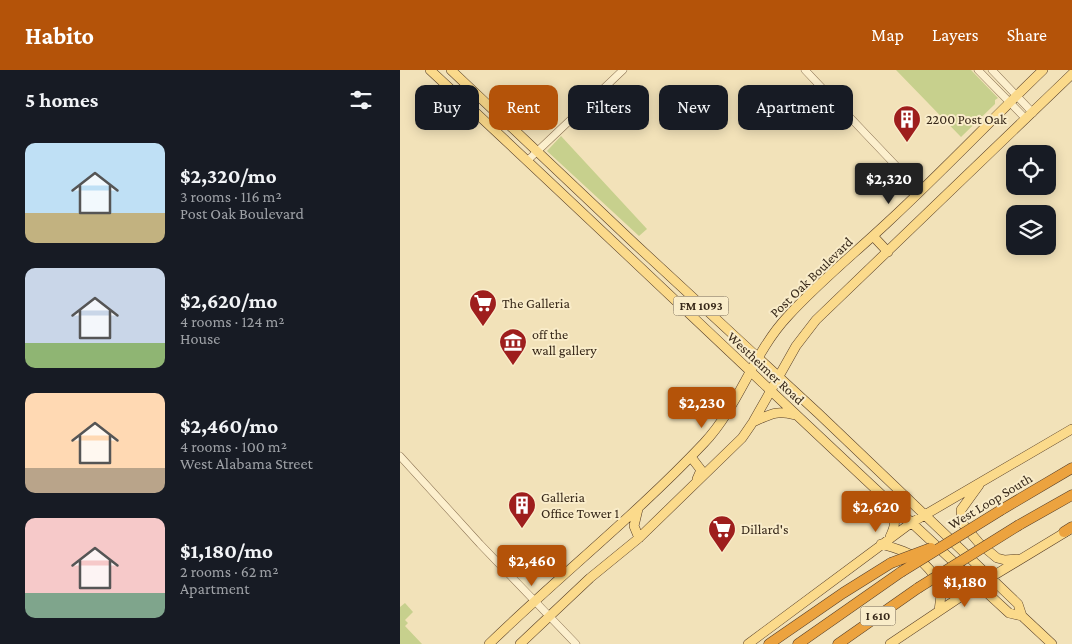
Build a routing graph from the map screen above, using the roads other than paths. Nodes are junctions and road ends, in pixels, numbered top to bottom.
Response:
1 (451, 70) edge
2 (623, 70) edge
3 (805, 70) edge
4 (978, 70) edge
5 (992, 70) edge
6 (1044, 70) edge
7 (432, 72) edge
8 (1072, 74) edge
9 (459, 85) edge
10 (467, 85) edge
11 (1017, 96) junction
12 (479, 97) edge
13 (1010, 103) junction
14 (1030, 116) junction
15 (537, 152) junction
16 (527, 161) junction
17 (920, 191) junction
18 (588, 216) junction
19 (625, 234) junction
20 (873, 236) junction
21 (888, 252) junction
22 (654, 281) junction
23 (691, 296) junction
24 (758, 359) junction
25 (751, 372) junction
26 (778, 377) junction
27 (770, 391) junction
28 (796, 415) junction
29 (753, 422) junction
30 (1072, 429) edge
31 (400, 456) edge
32 (691, 457) junction
33 (1072, 468) edge
34 (982, 481) junction
35 (695, 484) junction
36 (1072, 495) edge
37 (889, 502) junction
38 (638, 509) junction
39 (924, 514) junction
40 (911, 523) junction
41 (1069, 529) edge
42 (639, 538) junction
43 (890, 538) junction
44 (950, 540) junction
45 (881, 544) junction
46 (1022, 558) junction
47 (990, 577) junction
48 (978, 585) junction
49 (534, 601) junction
50 (938, 611) junction
51 (1022, 616) junction
52 (549, 617) junction
53 (842, 642) edge
54 (489, 644) edge
55 (520, 644) edge
56 (576, 644) edge
57 (748, 644) edge
58 (769, 644) edge
59 (798, 644) edge
60 (890, 644) edge
61 (1052, 644) edge

1 - 10 main road, Westheimer Road / FM 1093
2 - 15 street
3 - 17 street
4 - 13 street
5 - 11 street
6 - 11 main road, Post Oak Boulevard
7 - 9 main road
7 - 16 main road, Westheimer Road / FM 1093
8 - 14 main road
11 - 13 main road, Post Oak Boulevard
11 - 14 street
12 - 15 main road, Westheimer Road / FM 1093
13 - 14 street
13 - 17 main road, Post Oak Boulevard
14 - 21 main road
15 - 16 street
15 - 19 main road, Westheimer Road / FM 1093
16 - 18 main road, Westheimer Road / FM 1093
17 - 20 main road, Post Oak Boulevard
18 - 19 main road
18 - 22 main road, Westheimer Road / FM 1093
19 - 23 main road, Westheimer Road / FM 1093
20 - 21 main road
20 - 24 main road, Post Oak Boulevard
21 - 26 main road
22 - 23 main road
22 - 25 main road, Westheimer Road / FM 1093
23 - 24 main road, Westheimer Road / FM 1093
24 - 25 main road, Post Oak Boulevard
24 - 26 main road, Westheimer Road / FM 1093
25 - 27 main road, Westheimer Road / FM 1093
25 - 32 main road, Post Oak Boulevard
26 - 27 main road
26 - 39 main road, Westheimer Road / FM 1093
27 - 28 main road, Westheimer Road / FM 1093
27 - 29 main road
28 - 29 main road
28 - 37 main road, Westheimer Road / FM 1093
29 - 35 main road
30 - 34 main road
31 - 49 street
32 - 35 main road
32 - 38 main road, Post Oak Boulevard
33 - 44 highway, West Loop South / I 610, bridge
34 - 39 main road
34 - 46 main road
35 - 42 main road
36 - 53 highway, I 610, bridge
37 - 40 main road, Westheimer Road / FM 1093
37 - 43 main road
38 - 42 main road
38 - 49 main road, Post Oak Boulevard
39 - 40 main road
39 - 47 main road, Westheimer Road / FM 1093
40 - 43 main road
40 - 48 main road, Westheimer Road / FM 1093
41 - 46 main road
42 - 52 main road
43 - 45 main road
44 - 58 highway, bridge
44 - 59 highway, West Loop South / I 610, bridge
45 - 50 main road
45 - 57 main road
46 - 47 main road
47 - 48 main road
47 - 51 main road, Westheimer Road
48 - 50 main road
48 - 51 main road, Westheimer Road
49 - 52 street
49 - 54 main road, Post Oak Boulevard
50 - 60 main road
51 - 61 main road, Westheimer Road
52 - 55 main road
52 - 56 street

